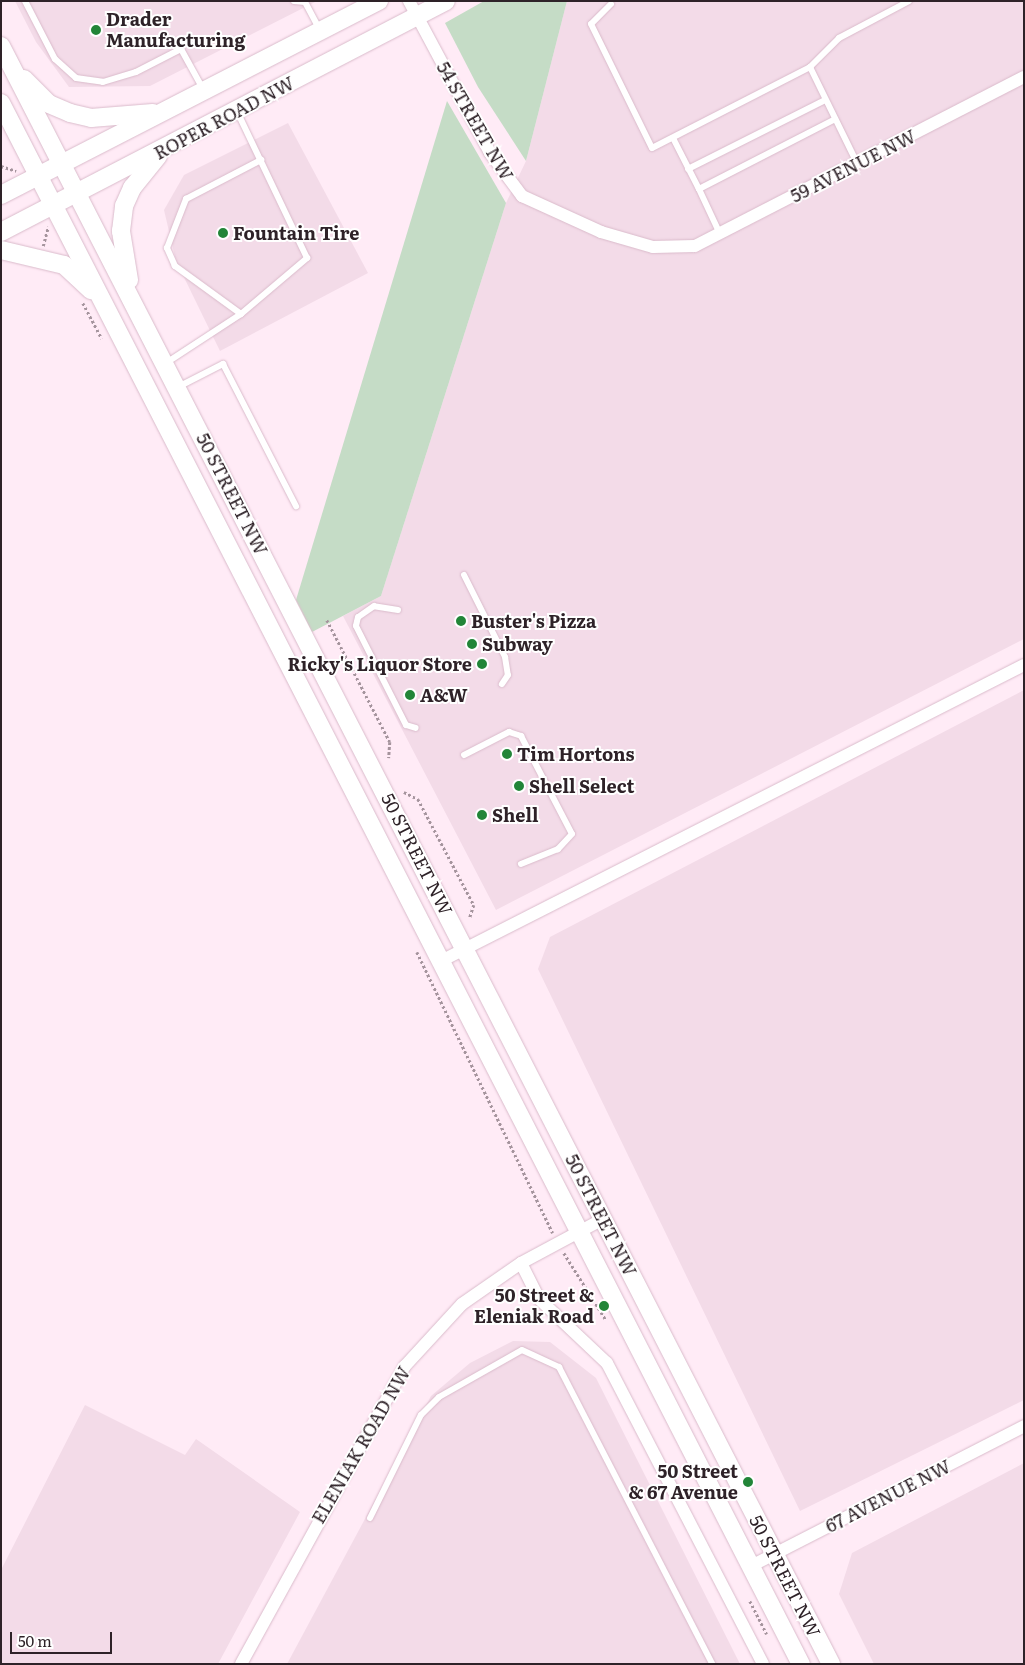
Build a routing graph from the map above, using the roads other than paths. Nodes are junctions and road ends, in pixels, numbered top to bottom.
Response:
1 (25, 1) edge
2 (294, 1) edge
3 (379, 1) edge
4 (446, 1) edge
5 (909, 1) edge
6 (305, 2) edge
7 (612, 2) edge
8 (413, 9) edge
9 (320, 32) junction
10 (1, 46) edge
11 (810, 67) junction
12 (13, 68) junction
13 (1024, 77) edge
14 (204, 91) junction
15 (826, 100) junction
16 (1, 103) edge
17 (166, 111) junction
18 (236, 111) junction
19 (835, 120) junction
20 (673, 138) junction
21 (164, 149) junction
22 (261, 160) junction
23 (857, 164) junction
24 (62, 165) junction
25 (688, 169) junction
26 (39, 177) junction
27 (698, 189) junction
28 (78, 194) junction
29 (1, 195) edge
30 (49, 213) junction
31 (1, 232) edge
32 (720, 234) junction
33 (680, 248) joint
34 (1, 250) edge
35 (133, 300) junction
36 (108, 310) junction
37 (241, 314) junction
38 (165, 363) junction
39 (177, 387) junction
40 (296, 506) dead end
41 (464, 575) dead end
42 (398, 610) dead end
43 (1024, 665) edge
44 (502, 684) dead end
45 (416, 728) dead end
46 (464, 755) dead end
47 (521, 864) dead end
48 (465, 949) junction
49 (441, 961) junction
50 (603, 1220) junction
51 (579, 1231) junction
52 (521, 1263) junction
53 (1024, 1426) edge
54 (370, 1518) dead end
55 (774, 1554) junction
56 (751, 1566) junction
57 (241, 1664) edge
58 (712, 1664) edge
59 (763, 1664) edge
60 (801, 1664) edge
61 (831, 1664) edge

1 - 14 lane
2 - 6 lane
3 - 9 main road, ROPER ROAD NW
4 - 8 main road, ROPER ROAD NW
5 - 11 lane
6 - 9 lane
7 - 20 lane
8 - 18 main road, ROPER ROAD NW
8 - 33 street, 54 STREET NW
9 - 14 main road, ROPER ROAD NW
10 - 12 main road, 50 STREET NW
11 - 15 lane
11 - 20 lane
12 - 17 main road
12 - 24 main road, 50 STREET NW
13 - 23 street, 59 AVENUE NW
14 - 17 main road, ROPER ROAD NW
15 - 19 lane
15 - 25 lane
16 - 26 main road, 50 STREET NW
17 - 24 main road, ROPER ROAD NW
18 - 21 main road, ROPER ROAD NW
18 - 22 lane
19 - 23 lane
19 - 27 lane
20 - 25 lane
21 - 28 main road, ROPER ROAD NW
21 - 35 main road
22 - 37 lane
22 - 37 lane
23 - 32 street, 59 AVENUE NW
24 - 26 main road, ROPER ROAD NW
24 - 28 main road, 50 STREET NW
25 - 27 lane
26 - 29 main road, ROPER ROAD NW
26 - 30 main road, 50 STREET NW
27 - 32 lane
28 - 30 main road, ROPER ROAD NW
28 - 35 main road, 50 STREET NW
30 - 31 main road, ROPER ROAD NW
30 - 36 main road, 50 STREET NW
32 - 33 street, 59 AVENUE NW
34 - 36 main road
35 - 38 main road, 50 STREET NW
36 - 49 main road, 50 STREET NW
37 - 38 lane
38 - 39 main road, 50 STREET NW
39 - 40 lane
39 - 48 main road, 50 STREET NW
41 - 44 lane
42 - 45 lane
43 - 48 street
46 - 47 lane
48 - 49 street
48 - 50 main road, 50 STREET NW
49 - 51 main road, 50 STREET NW
50 - 51 street, ELENIAK ROAD NW
50 - 55 main road, 50 STREET NW
51 - 52 street, ELENIAK ROAD NW
51 - 56 main road, 50 STREET NW
52 - 57 street, ELENIAK ROAD NW
52 - 59 street
53 - 55 street, 67 AVENUE NW
54 - 58 lane
55 - 56 street, 67 AVENUE NW
55 - 61 main road, 50 STREET NW
56 - 60 main road, 50 STREET NW

